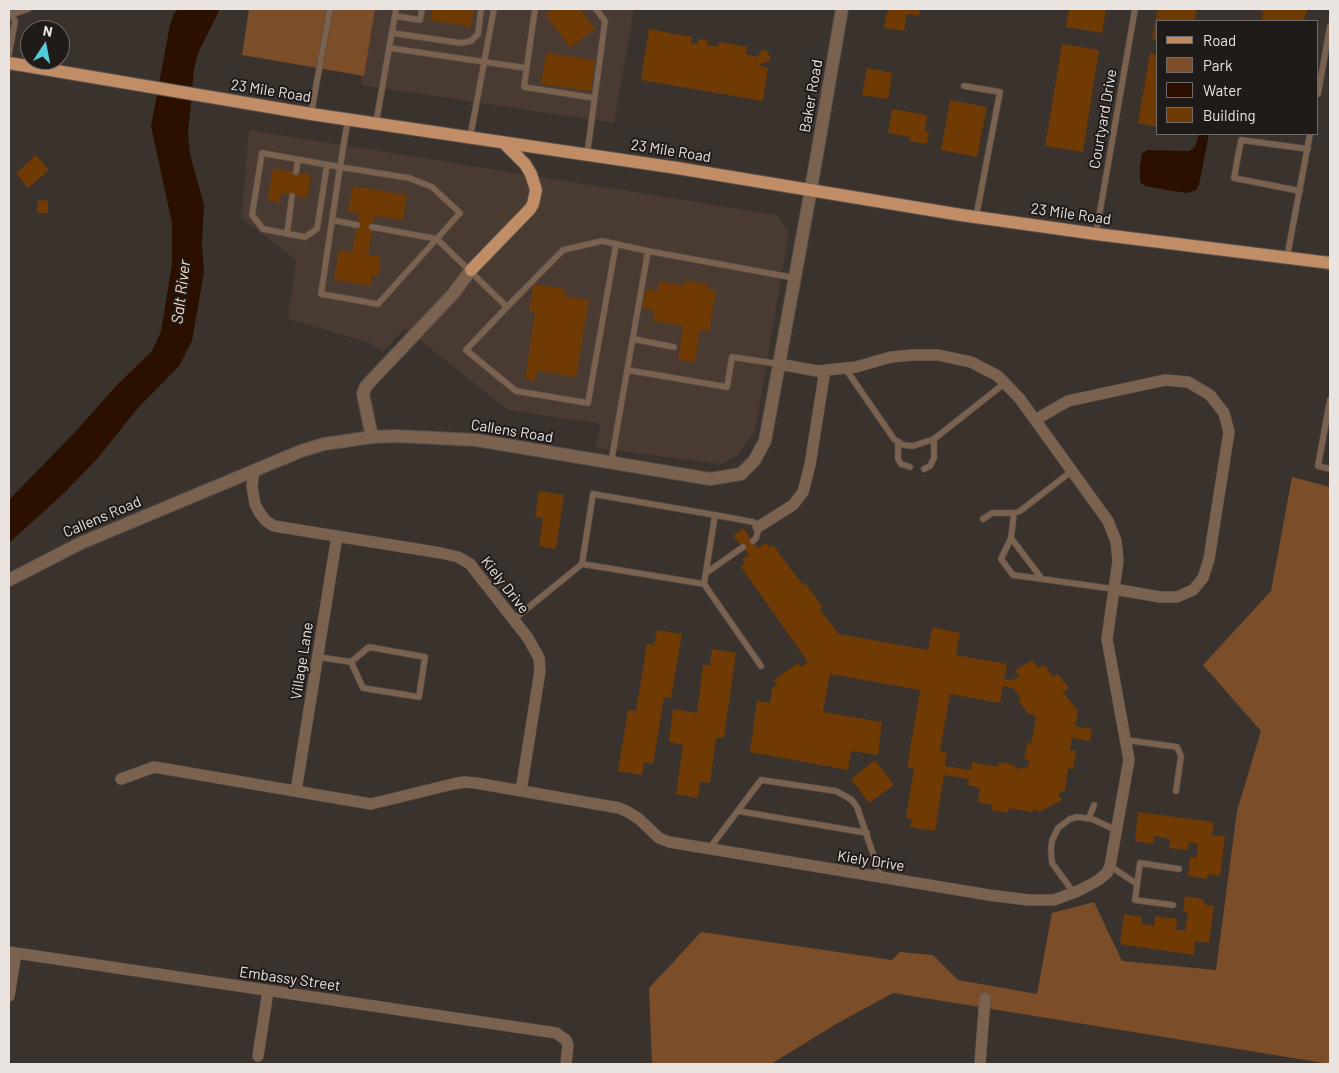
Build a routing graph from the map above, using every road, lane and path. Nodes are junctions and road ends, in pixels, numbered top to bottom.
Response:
1 (28, 9) edge
2 (330, 9) edge
3 (396, 9) edge
4 (422, 9) edge
5 (481, 9) edge
6 (494, 9) edge
7 (535, 9) edge
8 (596, 9) edge
9 (842, 9) edge
10 (1135, 9) edge
11 (10, 12) edge
12 (395, 16) junction
13 (1330, 26) edge
14 (392, 33) junction
15 (390, 48) junction
16 (9, 54) edge
17 (9, 63) edge
18 (483, 63) junction
19 (526, 68) junction
20 (964, 86) dead end
21 (1319, 88) edge
22 (594, 98) junction
23 (311, 114) junction
24 (348, 119) junction
25 (376, 123) junction
26 (1310, 135) edge
27 (470, 138) junction
28 (504, 143) junction
29 (1308, 149) junction
30 (587, 155) junction
31 (298, 160) junction
32 (327, 165) junction
33 (340, 167) junction
34 (296, 172) dead end
35 (811, 190) junction
36 (1300, 191) junction
37 (292, 196) dead end
38 (976, 217) junction
39 (332, 220) junction
40 (357, 225) dead end
41 (372, 228) dead end
42 (287, 234) junction
43 (1096, 234) junction
44 (437, 239) junction
45 (616, 244) junction
46 (648, 251) junction
47 (1287, 257) junction
48 (1330, 263) edge
49 (471, 270) junction
50 (795, 278) junction
51 (507, 307) junction
52 (633, 340) junction
53 (674, 347) dead end
54 (779, 364) junction
55 (845, 368) junction
56 (627, 370) junction
57 (825, 370) junction
58 (1005, 383) junction
59 (1330, 400) edge
60 (1035, 420) junction
61 (372, 437) junction
62 (934, 439) junction
63 (898, 442) junction
64 (612, 463) junction
65 (910, 467) dead end
66 (1330, 468) edge
67 (924, 469) dead end
68 (254, 471) junction
69 (1072, 472) junction
70 (1014, 513) junction
71 (715, 515) junction
72 (983, 519) dead end
73 (758, 527) junction
74 (337, 536) junction
75 (1012, 538) junction
76 (753, 540) dead end
77 (743, 547) dead end
78 (582, 564) junction
79 (706, 573) junction
80 (1042, 579) junction
81 (9, 580) edge
82 (704, 584) junction
83 (1114, 588) junction
84 (513, 620) junction
85 (318, 657) junction
86 (351, 662) junction
87 (761, 666) dead end
88 (1126, 740) junction
89 (122, 779) dead end
90 (520, 790) junction
91 (296, 791) junction
92 (1176, 791) dead end
93 (1094, 805) dead end
94 (738, 811) junction
95 (1089, 818) junction
96 (1116, 830) junction
97 (867, 832) junction
98 (709, 849) junction
99 (1110, 866) junction
100 (1179, 868) dead end
101 (882, 878) junction
102 (1137, 884) junction
103 (1074, 893) junction
104 (1173, 905) dead end
105 (13, 953) edge
106 (268, 991) junction
107 (9, 996) edge
108 (985, 998) dead end
109 (258, 1056) dead end
110 (566, 1064) edge
111 (980, 1064) edge

1 - 11 lane
2 - 23 lane
3 - 12 lane
4 - 12 lane
5 - 14 lane
6 - 18 lane
7 - 19 lane
8 - 22 lane
9 - 35 street, Baker Road
10 - 43 lane, Courtyard Drive
11 - 16 lane
12 - 14 lane
13 - 21 lane
14 - 15 lane
15 - 18 lane
15 - 25 lane
17 - 23 main road, 23 Mile Road
18 - 19 lane
18 - 27 lane
19 - 22 lane
20 - 38 lane
22 - 30 lane
23 - 24 main road, 23 Mile Road
24 - 25 main road, 23 Mile Road
24 - 33 lane
25 - 27 main road, 23 Mile Road
26 - 29 lane
27 - 28 main road, 23 Mile Road
28 - 30 main road, 23 Mile Road
28 - 49 main road
29 - 36 lane
29 - 36 lane
30 - 35 main road, 23 Mile Road
31 - 32 lane
31 - 34 lane
31 - 42 lane
32 - 33 lane
32 - 42 lane
33 - 39 lane
33 - 44 lane
35 - 38 main road, 23 Mile Road
35 - 50 street, Callens Road
36 - 47 lane
37 - 42 lane
38 - 43 main road, 23 Mile Road
39 - 40 lane
39 - 44 lane
41 - 44 lane
43 - 47 main road, 23 Mile Road
44 - 49 lane
45 - 46 lane
45 - 51 lane
45 - 51 lane
46 - 50 lane
46 - 52 lane
47 - 48 main road, 23 Mile Road
49 - 51 lane
49 - 61 street
50 - 54 street, Callens Road
52 - 53 lane
52 - 56 lane
54 - 56 lane
54 - 57 street
54 - 64 street, Callens Road
55 - 57 street
55 - 58 street
55 - 63 lane
56 - 64 lane
57 - 73 street
58 - 60 street
58 - 62 lane
59 - 66 lane
60 - 69 street
60 - 83 street
61 - 64 street, Callens Road
61 - 68 street, Callens Road
62 - 63 lane
62 - 67 lane
63 - 65 lane
68 - 74 street, Kiely Drive
68 - 81 street, Callens Road
69 - 70 lane
69 - 83 street
70 - 72 lane
70 - 75 lane
71 - 73 lane
71 - 78 lane
71 - 79 lane
73 - 76 lane
74 - 84 street, Kiely Drive
74 - 85 street, Village Lane
75 - 80 lane
75 - 80 lane
77 - 79 lane
78 - 82 lane
78 - 84 lane
79 - 82 lane
80 - 83 lane
82 - 87 lane
83 - 88 street
84 - 90 street, Kiely Drive
85 - 86 lane
85 - 91 street, Village Lane
86 - 86 lane
88 - 92 lane
88 - 96 street
89 - 91 street, Kiely Drive
90 - 91 street, Kiely Drive
90 - 98 street, Kiely Drive
93 - 95 lane
94 - 97 lane
94 - 97 lane
94 - 98 lane
95 - 96 lane
95 - 103 lane
96 - 99 street
97 - 101 lane
98 - 101 street, Kiely Drive
99 - 102 lane
99 - 103 street, Kiely Drive
100 - 102 lane
101 - 103 street, Kiely Drive
102 - 104 lane
105 - 106 street, Embassy Street
105 - 107 street
106 - 109 street
106 - 110 street, Embassy Street
108 - 111 street

